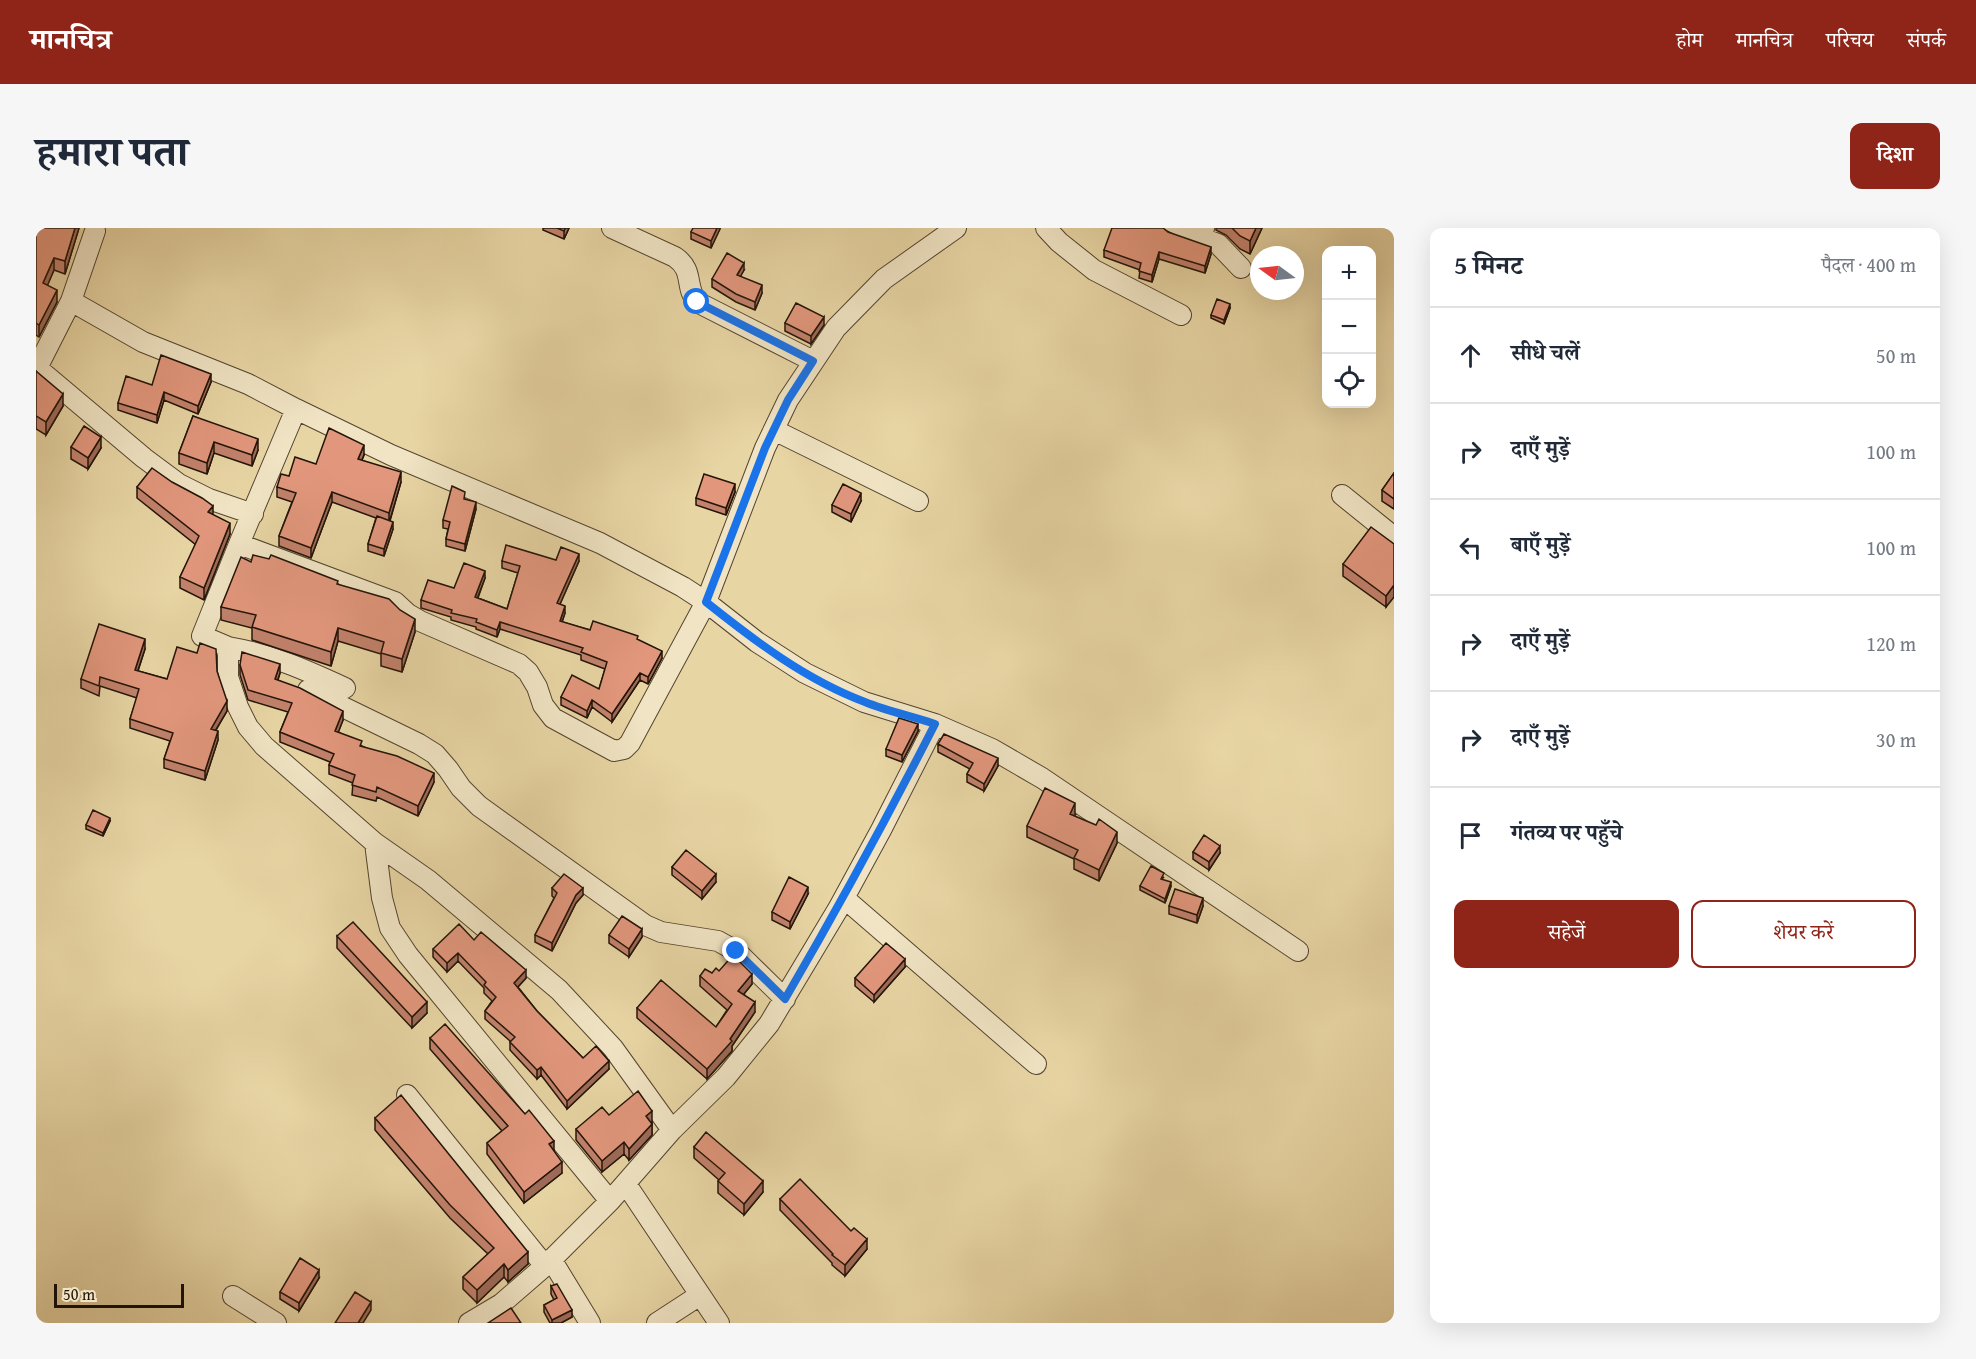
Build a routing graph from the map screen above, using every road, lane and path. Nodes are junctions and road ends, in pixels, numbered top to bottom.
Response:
1 (612, 228) edge
2 (957, 228) edge
3 (1046, 228) edge
4 (1172, 228) edge
5 (92, 229) edge
6 (1203, 233) edge
7 (1241, 268) dead end
8 (71, 301) junction
9 (1181, 315) dead end
10 (813, 361) junction
11 (296, 409) junction
12 (774, 430) junction
13 (1342, 495) dead end
14 (918, 501) dead end
15 (253, 514) junction
16 (1394, 537) edge
17 (239, 544) junction
18 (706, 602) junction
19 (228, 647) junction
20 (345, 688) dead end
21 (308, 690) edge
22 (935, 724) junction
23 (375, 843) junction
24 (844, 898) junction
25 (1298, 951) dead end
26 (785, 999) junction
27 (1036, 1064) dead end
28 (407, 1095) dead end
29 (672, 1130) junction
30 (626, 1184) junction
31 (610, 1201) junction
32 (548, 1263) junction
33 (700, 1294) junction
34 (233, 1296) dead end
35 (276, 1323) edge
36 (469, 1323) edge
37 (590, 1323) edge
38 (657, 1323) edge
39 (719, 1323) edge

1 - 10 street
2 - 10 street
3 - 9 street
4 - 6 street
5 - 8 street
6 - 7 street
8 - 11 street
8 - 15 street
10 - 12 street
11 - 15 street
11 - 18 street
12 - 14 street
12 - 18 street
13 - 16 street
15 - 17 street
17 - 18 street
17 - 19 street
18 - 22 street
19 - 20 street
19 - 23 street
21 - 26 street
22 - 24 street
22 - 25 street
23 - 29 street
23 - 31 street
24 - 26 street
24 - 27 street
26 - 29 street
28 - 32 street
29 - 30 street
30 - 31 street
30 - 33 street
31 - 32 street
32 - 36 street
32 - 37 street
33 - 38 street
33 - 39 street
34 - 35 street

